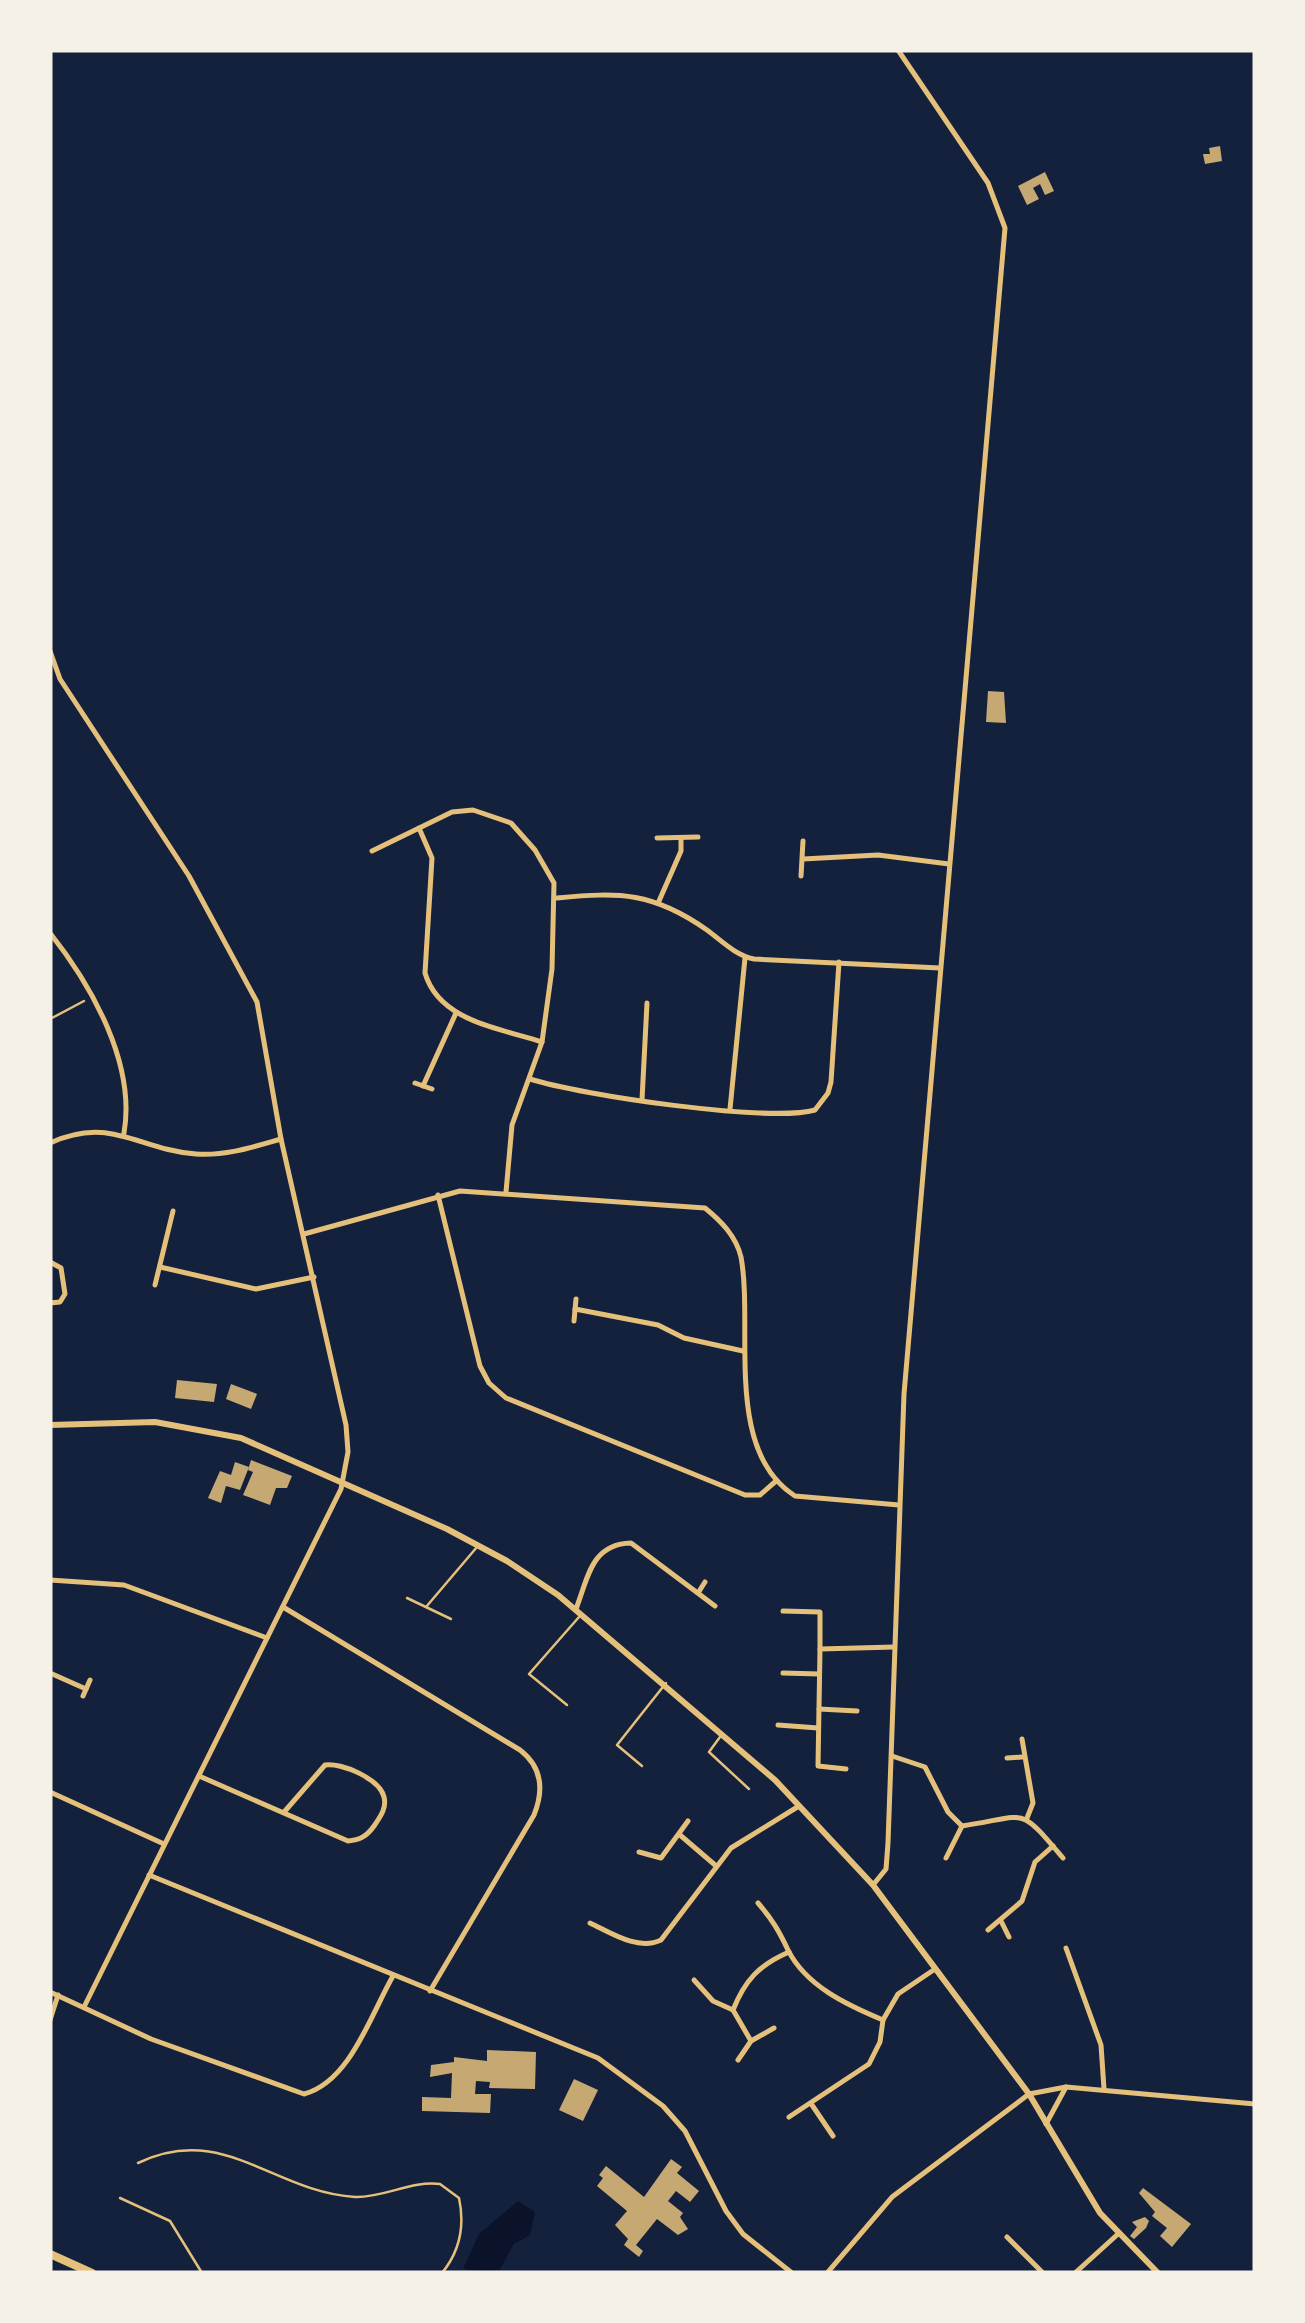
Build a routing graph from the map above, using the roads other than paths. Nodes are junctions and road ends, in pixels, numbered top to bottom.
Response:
1 (898, 50) edge
2 (50, 651) edge
3 (419, 828) junction
4 (698, 837) dead end
5 (657, 838) dead end
6 (681, 840) junction
7 (803, 841) dead end
8 (372, 851) dead end
9 (803, 859) junction
10 (949, 864) junction
11 (801, 876) dead end
12 (556, 898) junction
13 (659, 902) junction
14 (50, 933) edge
15 (746, 957) junction
16 (839, 962) junction
17 (941, 968) junction
18 (647, 1003) dead end
19 (648, 1012) junction
20 (456, 1013) junction
21 (657, 1014) dead end
22 (542, 1042) junction
23 (530, 1079) junction
24 (414, 1083) dead end
25 (422, 1086) junction
26 (432, 1089) dead end
27 (642, 1100) junction
28 (730, 1109) junction
29 (124, 1133) junction
30 (282, 1139) junction
31 (50, 1143) edge
32 (506, 1192) junction
33 (438, 1194) junction
34 (173, 1211) dead end
35 (304, 1234) junction
36 (50, 1262) edge
37 (160, 1267) junction
38 (314, 1277) junction
39 (155, 1285) dead end
40 (576, 1299) dead end
41 (50, 1303) edge
42 (575, 1309) junction
43 (574, 1321) dead end
44 (743, 1351) junction
45 (50, 1425) edge
46 (340, 1479) junction
47 (776, 1482) junction
48 (899, 1505) junction
49 (479, 1545) junction
50 (50, 1580) edge
51 (705, 1582) dead end
52 (698, 1593) junction
53 (407, 1598) dead end
54 (716, 1606) dead end
55 (426, 1607) junction
56 (282, 1608) junction
57 (579, 1611) junction
58 (783, 1612) dead end
59 (450, 1619) dead end
60 (268, 1638) junction
61 (894, 1647) junction
62 (820, 1649) junction
63 (783, 1672) dead end
64 (50, 1673) edge
65 (819, 1674) junction
66 (90, 1680) dead end
67 (666, 1683) junction
68 (86, 1688) junction
69 (83, 1696) dead end
70 (567, 1704) dead end
71 (819, 1709) junction
72 (857, 1710) dead end
73 (778, 1725) dead end
74 (818, 1728) junction
75 (722, 1733) junction
76 (1022, 1739) dead end
77 (890, 1756) junction
78 (1022, 1757) junction
79 (1007, 1758) dead end
80 (642, 1766) dead end
81 (846, 1769) dead end
82 (198, 1776) junction
83 (750, 1789) dead end
84 (50, 1792) edge
85 (800, 1805) junction
86 (284, 1811) junction
87 (1027, 1818) junction
88 (688, 1822) dead end
89 (962, 1826) junction
90 (680, 1836) junction
91 (164, 1844) junction
92 (1053, 1846) junction
93 (639, 1852) dead end
94 (946, 1858) dead end
95 (1063, 1858) dead end
96 (714, 1865) junction
97 (149, 1876) junction
98 (873, 1885) junction
99 (758, 1903) dead end
100 (1001, 1921) junction
101 (590, 1923) dead end
102 (988, 1930) dead end
103 (1009, 1937) dead end
104 (1066, 1948) dead end
105 (789, 1952) junction
106 (936, 1968) junction
107 (393, 1976) junction
108 (694, 1980) dead end
109 (430, 1990) junction
110 (50, 1992) edge
111 (58, 1996) junction
112 (84, 2007) junction
113 (733, 2010) junction
114 (50, 2020) edge
115 (884, 2020) junction
116 (774, 2028) dead end
117 (752, 2040) junction
118 (738, 2060) dead end
119 (1066, 2087) junction
120 (1104, 2090) junction
121 (1029, 2094) junction
122 (812, 2104) junction
123 (1255, 2104) edge
124 (789, 2116) dead end
125 (1046, 2125) junction
126 (833, 2136) dead end
127 (1118, 2234) junction
128 (1007, 2237) dead end
129 (50, 2254) edge
130 (92, 2273) edge
131 (792, 2273) edge
132 (827, 2273) edge
133 (1043, 2273) edge
134 (1075, 2273) edge
135 (1158, 2273) edge

1 - 10 street
2 - 30 street
3 - 8 street
3 - 12 street
3 - 20 street
4 - 6 street
5 - 6 street
6 - 13 street
7 - 9 street
9 - 10 street
9 - 11 street
10 - 17 street
12 - 13 street
12 - 22 street
13 - 15 street
14 - 29 street
15 - 16 street
15 - 28 street
16 - 17 street
16 - 28 street
17 - 48 street
18 - 19 street
19 - 21 street
19 - 27 street
20 - 22 street
20 - 25 street
22 - 23 street
23 - 27 street
23 - 32 street
24 - 25 street
25 - 26 street
27 - 28 street
29 - 30 street
29 - 31 street
30 - 35 street
32 - 33 street
32 - 44 street
33 - 35 street
33 - 47 street
34 - 37 street
35 - 38 street
36 - 41 street
37 - 38 street
37 - 39 street
38 - 46 street
40 - 42 street
42 - 43 street
42 - 44 street
44 - 47 street
45 - 46 street
46 - 49 street
46 - 56 street
47 - 48 street
48 - 61 street
49 - 55 lane
49 - 57 street
50 - 60 street
51 - 52 street
52 - 54 street
52 - 57 street
53 - 55 lane
55 - 59 lane
56 - 60 street
56 - 109 street
57 - 67 street
57 - 70 lane
58 - 62 street
60 - 82 street
61 - 62 street
61 - 77 street
62 - 65 street
63 - 65 street
64 - 68 street
65 - 71 street
66 - 68 street
67 - 75 street
67 - 80 lane
68 - 69 street
71 - 72 street
71 - 74 street
73 - 74 street
74 - 81 street
75 - 83 lane
75 - 85 street
76 - 78 street
77 - 89 street
77 - 98 street
78 - 79 street
78 - 87 street
82 - 86 street
82 - 91 street
84 - 91 street
85 - 96 street
85 - 98 street
86 - 86 street
87 - 89 street
87 - 92 street
88 - 90 street
89 - 94 street
90 - 93 street
90 - 96 street
91 - 97 street
92 - 95 street
92 - 100 street
96 - 101 street
97 - 107 street
97 - 112 street
98 - 106 street
99 - 105 street
100 - 102 street
100 - 103 street
104 - 120 street
105 - 113 street
105 - 115 street
106 - 115 street
106 - 121 street
107 - 109 street
107 - 112 street
108 - 113 street
109 - 131 street
110 - 111 street
111 - 112 street
111 - 114 street
113 - 117 street
115 - 122 street
116 - 117 street
117 - 118 street
119 - 120 street
119 - 121 street
119 - 125 street
120 - 123 street
121 - 125 street
121 - 132 street
122 - 124 street
122 - 126 street
125 - 127 street
127 - 134 street
127 - 135 street
128 - 133 street
129 - 130 main road

